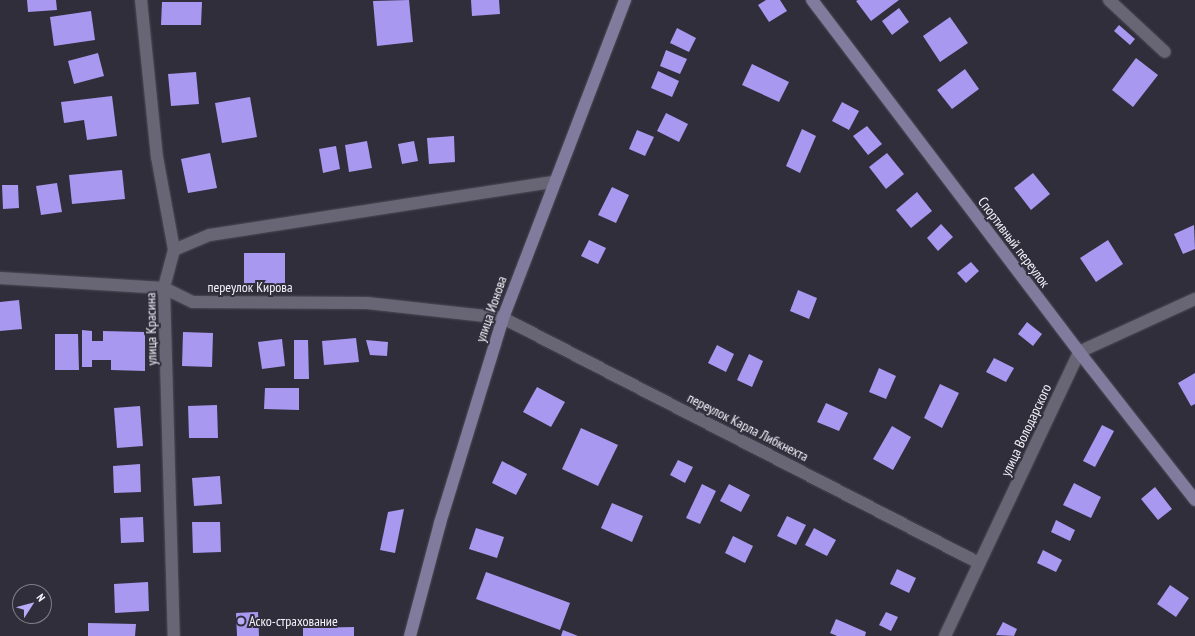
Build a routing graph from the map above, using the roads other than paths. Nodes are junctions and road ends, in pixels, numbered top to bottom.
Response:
1 (141, 0) edge
2 (625, 0) edge
3 (812, 0) edge
4 (1109, 0) edge
5 (1165, 52) dead end
6 (553, 182) junction
7 (174, 250) junction
8 (0, 278) edge
9 (164, 288) junction
10 (1195, 300) edge
11 (503, 318) junction
12 (1079, 352) junction
13 (1195, 500) edge
14 (979, 563) junction
15 (174, 636) edge
16 (410, 636) edge
17 (945, 636) edge

1 - 7 street, улица Красина
2 - 6 main road, улица Ионова
3 - 12 main road, Спортивный переулок
4 - 5 street
6 - 7 street
6 - 11 main road, улица Ионова
7 - 9 street, улица Красина
8 - 9 street, переулок Кирова
9 - 11 street, переулок Кирова
9 - 15 street, улица Красина
10 - 12 street
11 - 14 street, переулок Карла Либкнехта
11 - 16 main road, улица Ионова
12 - 13 main road, Спортивный переулок
12 - 14 street, улица Володарского
14 - 17 street, улица Володарского

